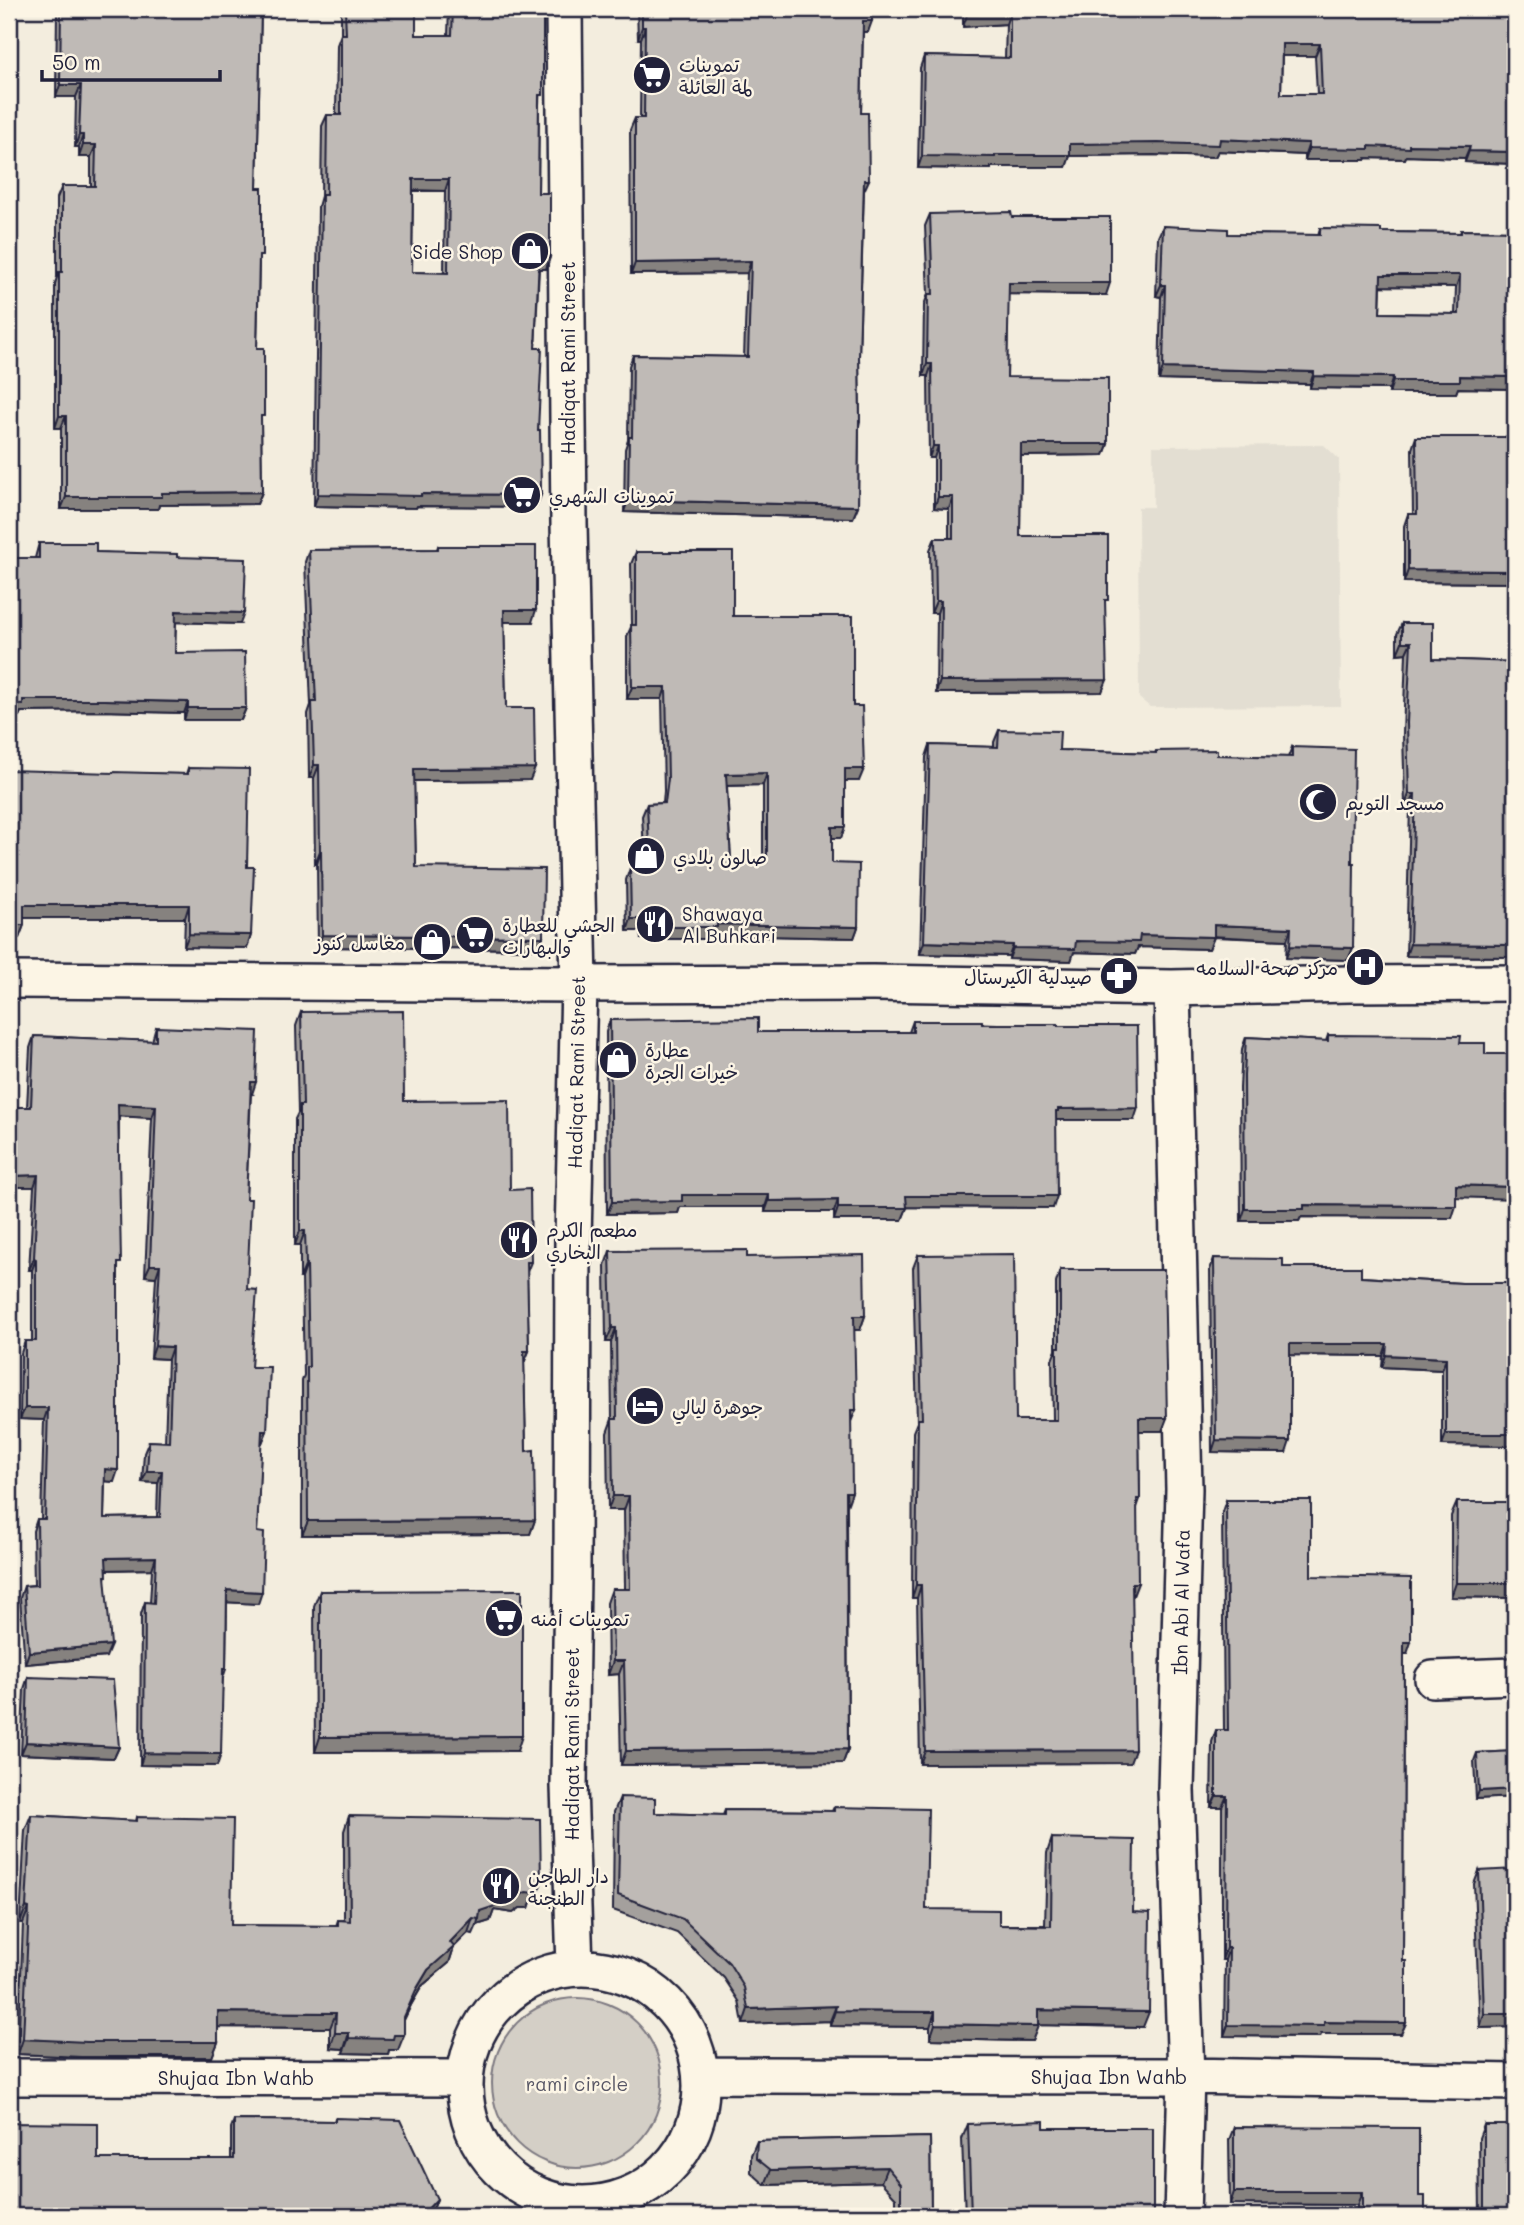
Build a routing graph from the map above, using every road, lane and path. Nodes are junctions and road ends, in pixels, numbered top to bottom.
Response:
1 (565, 9) edge
2 (9, 981) edge
3 (1515, 983) edge
4 (579, 984) junction
5 (1172, 988) junction
6 (1515, 1676) edge
7 (1433, 1679) dead end
8 (575, 1967) junction
9 (703, 2075) junction
10 (1186, 2076) junction
11 (9, 2077) edge
12 (463, 2078) junction
13 (1515, 2082) edge
14 (565, 2210) edge
15 (1182, 2216) edge

1 - 4 street, Hadiqat Rami Street
2 - 4 street
3 - 5 street
4 - 5 street
4 - 8 street, Hadiqat Rami Street
5 - 10 street, Ibn Abi Al Wafa
6 - 7 street
8 - 9 street
8 - 12 street
9 - 10 street, Shujaa Ibn Wahb
9 - 14 street
10 - 13 street, Shujaa Ibn Wahb
10 - 15 street, Ibn Abi Al Wafa
11 - 12 street, Shujaa Ibn Wahb
12 - 14 street

